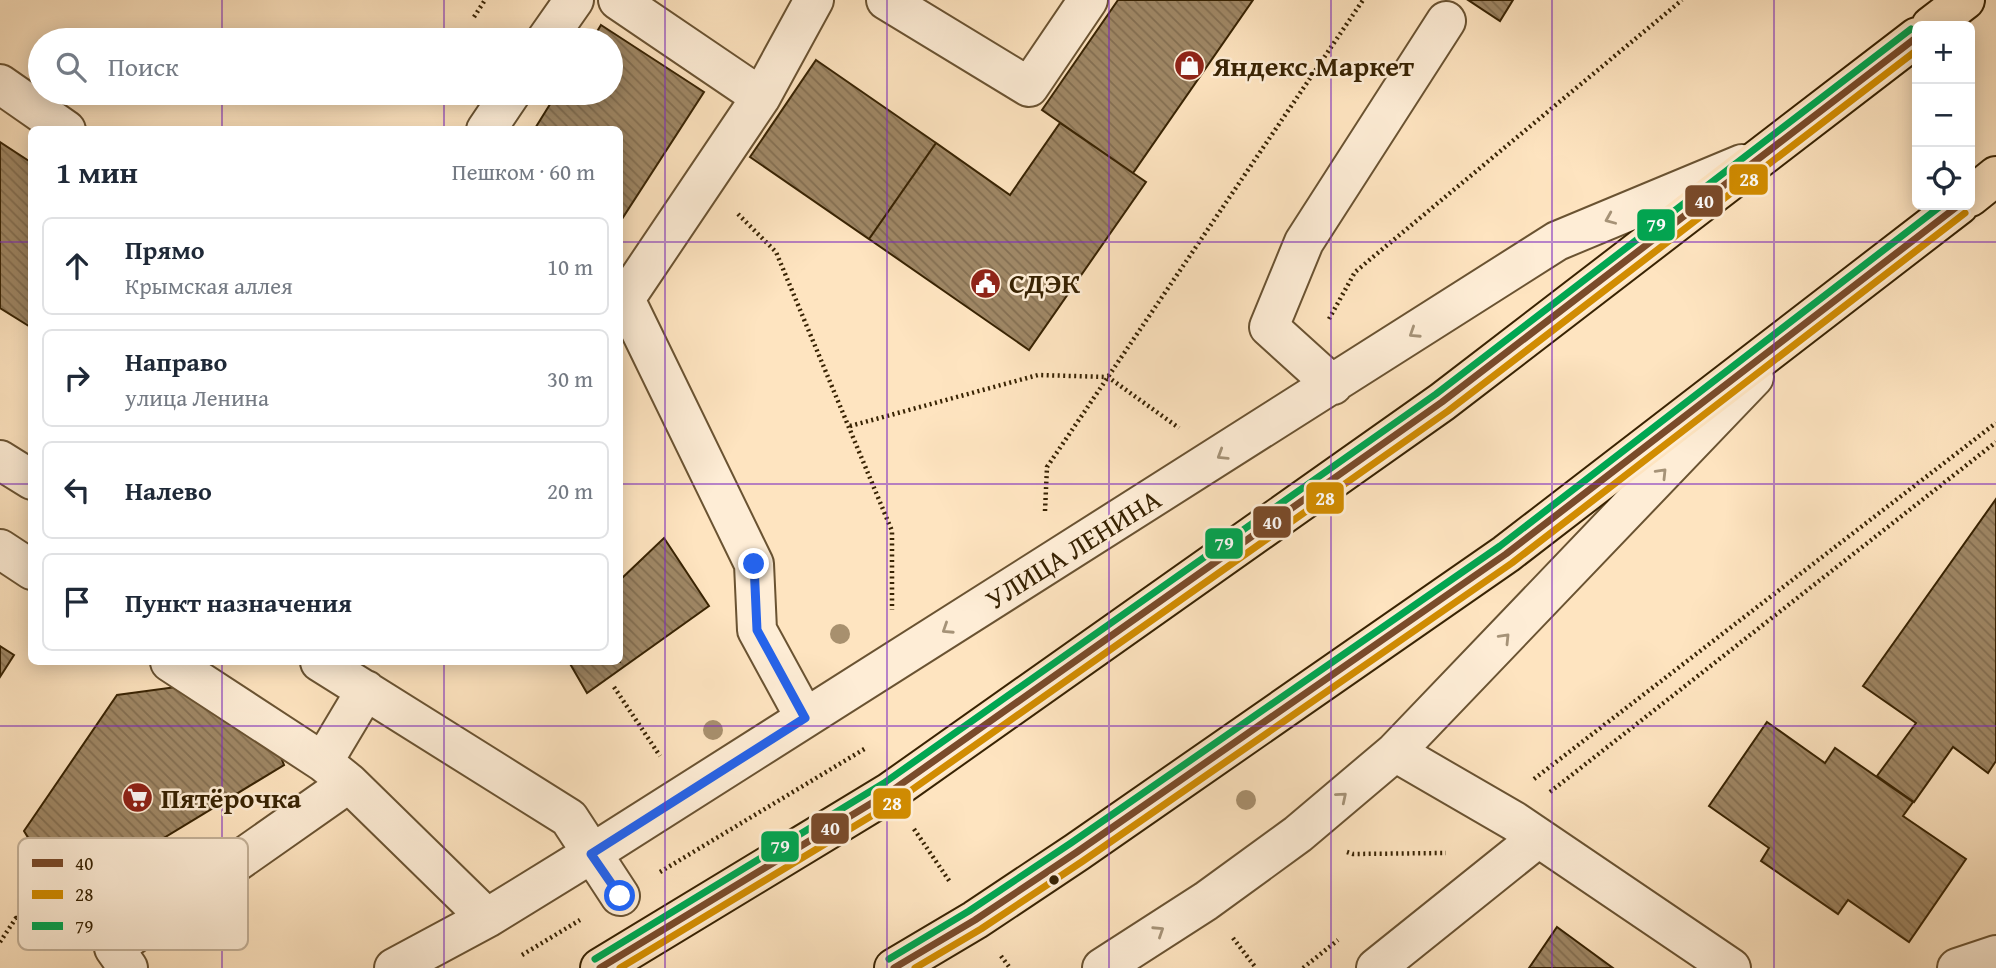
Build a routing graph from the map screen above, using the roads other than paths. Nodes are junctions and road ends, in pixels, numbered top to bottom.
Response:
1 (574, 0) edge
2 (618, 0) edge
3 (814, 0) edge
4 (886, 0) edge
5 (1088, 0) edge
6 (1965, 0) edge
7 (1446, 21) dead end
8 (1938, 21) edge
9 (555, 28) edge
10 (1912, 41) edge
11 (0, 84) edge
12 (761, 97) junction
13 (28, 104) edge
14 (30, 105) edge
15 (503, 105) edge
16 (60, 126) edge
17 (489, 126) edge
18 (1764, 155) junction
19 (1996, 176) edge
20 (1975, 193) edge
21 (1953, 210) edge
22 (1802, 327) junction
23 (1333, 385) junction
24 (0, 460) edge
25 (28, 478) edge
26 (0, 549) edge
27 (28, 567) edge
28 (174, 665) edge
29 (325, 665) edge
30 (366, 690) junction
31 (805, 718) junction
32 (1395, 752) junction
33 (336, 773) junction
34 (1516, 822) junction
35 (248, 849) edge
36 (591, 854) junction
37 (620, 896) road end
38 (487, 918) junction
39 (1996, 955) edge
40 (394, 968) edge
41 (600, 968) edge
42 (894, 968) edge
43 (1102, 968) edge
44 (1376, 968) edge
45 (1731, 968) edge
46 (1957, 968) edge

1 - 9 street
2 - 12 street
3 - 12 street
4 - 5 street
6 - 8 main road
7 - 23 street
10 - 18 main road, УЛИЦА ЛЕНИНА
11 - 13 street
12 - 31 street
14 - 16 street
15 - 17 street
18 -> 23 street, УЛИЦА ЛЕНИНА
18 - 41 main road, УЛИЦА ЛЕНИНА
19 - 20 main road
21 - 22 main road
32 -> 22 street
22 - 42 main road
23 -> 31 street, УЛИЦА ЛЕНИНА
24 - 25 street
26 - 27 street
28 - 33 street
29 - 30 street
30 - 33 street
30 - 36 street
31 - 36 street, УЛИЦА ЛЕНИНА
32 - 34 street
43 -> 32 street
33 - 35 street
33 - 38 street
34 - 44 street
34 - 45 street
36 - 37 street
36 - 38 street, УЛИЦА ЛЕНИНА
38 - 40 street, УЛИЦА ЛЕНИНА
39 - 46 street

